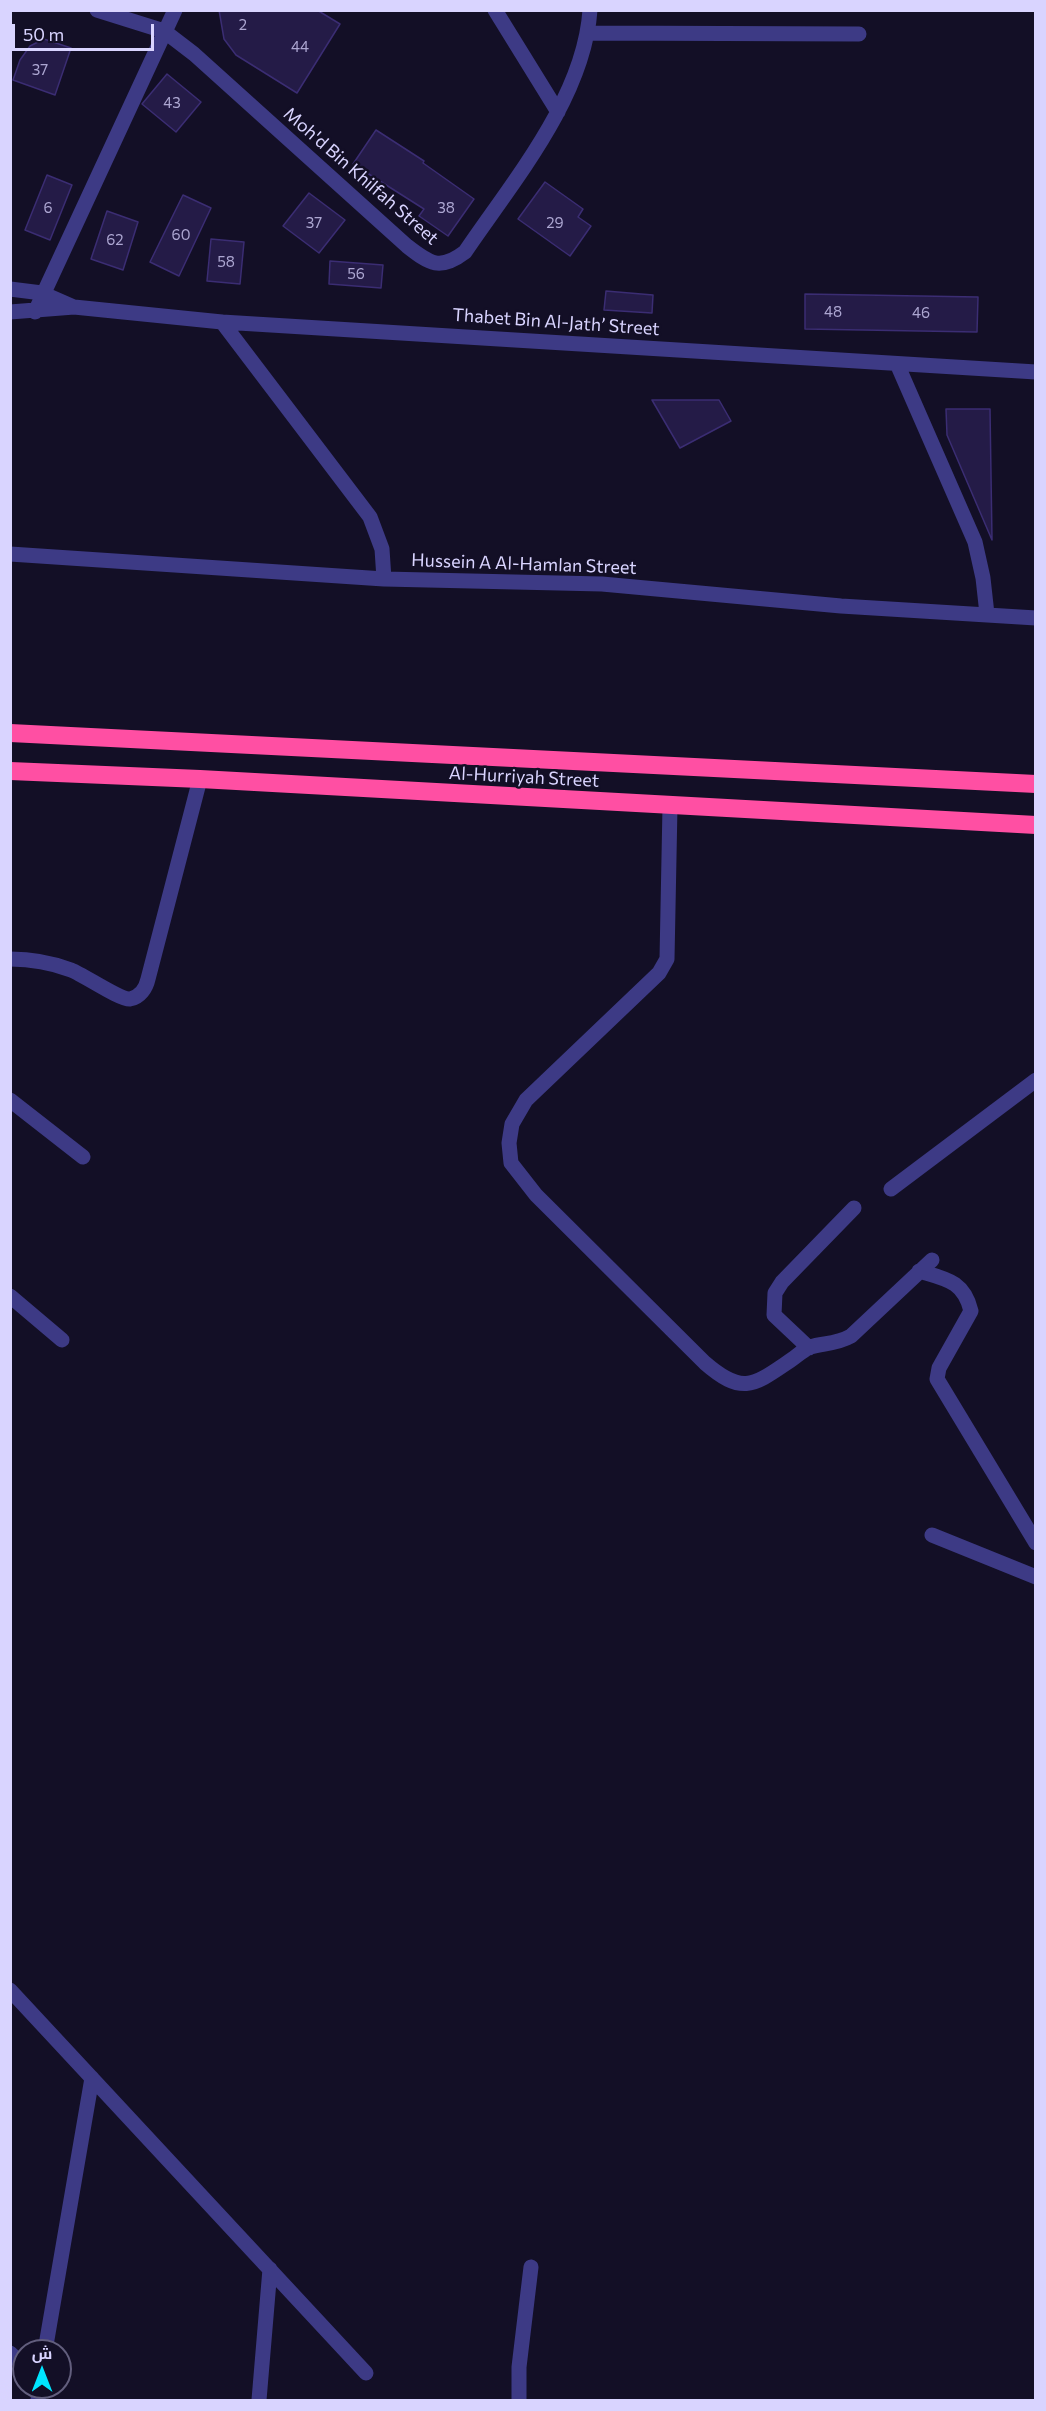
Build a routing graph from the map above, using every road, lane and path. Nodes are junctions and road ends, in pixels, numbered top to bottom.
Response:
1 (97, 10) edge
2 (174, 10) edge
3 (495, 10) edge
4 (590, 10) edge
5 (164, 31) junction
6 (588, 33) junction
7 (859, 34) dead end
8 (558, 112) junction
9 (10, 289) edge
10 (42, 293) junction
11 (74, 307) junction
12 (10, 312) edge
13 (35, 312) junction
14 (222, 322) junction
15 (898, 366) junction
16 (1035, 372) edge
17 (10, 554) edge
18 (384, 579) junction
19 (987, 614) junction
20 (1035, 618) edge
21 (10, 734) edge
22 (10, 771) edge
23 (200, 779) junction
24 (1035, 784) edge
25 (670, 806) junction
26 (1035, 825) edge
27 (10, 959) edge
28 (1035, 1080) edge
29 (10, 1100) edge
30 (83, 1157) dead end
31 (891, 1189) dead end
32 (854, 1208) dead end
33 (932, 1260) dead end
34 (919, 1271) junction
35 (10, 1296) edge
36 (62, 1340) dead end
37 (809, 1348) junction
38 (932, 1535) dead end
39 (1035, 1543) edge
40 (1035, 1577) edge
41 (10, 1990) edge
42 (92, 2078) junction
43 (531, 2267) dead end
44 (270, 2269) junction
45 (47, 2339) edge
46 (366, 2373) dead end
47 (259, 2400) edge
48 (519, 2400) edge

1 - 5 street, Moh'd Bin Khilfah Street
2 - 5 street
3 - 8 street
4 - 6 street, Moh'd Bin Khilfah Street
5 - 8 street, Moh'd Bin Khilfah Street
5 - 10 street
6 - 7 street
6 - 8 street, Moh'd Bin Khilfah Street
9 - 10 street, Thabet Bin Al-Jath’ Street
10 - 11 street, Thabet Bin Al-Jath’ Street
10 - 13 street
11 - 13 street, Thabet Bin Al-Jath’ Street
11 - 14 street, Thabet Bin Al-Jath’ Street
12 - 13 street, Thabet Bin Al-Jath’ Street
14 - 15 street, Thabet Bin Al-Jath’ Street
14 - 18 street
15 - 16 street, Thabet Bin Al-Jath’ Street
15 - 19 street
17 - 18 street, Hussein A Al-Hamlan Street
18 - 19 street, Hussein A Al-Hamlan Street
19 - 20 street, Hussein A Al-Hamlan Street
21 - 24 highway, Al-Hurriyah Street
22 - 23 highway, Al-Hurriyah Street
23 - 25 highway, Al-Hurriyah Street
23 - 27 street
25 - 26 highway, Al-Hurriyah Street
25 - 37 street
28 - 31 street
29 - 30 street
32 - 37 street
33 - 34 street
34 - 37 street
34 - 39 street
35 - 36 street
38 - 40 street
41 - 42 street
42 - 44 street
42 - 45 street
43 - 48 street
44 - 46 street
44 - 47 street

